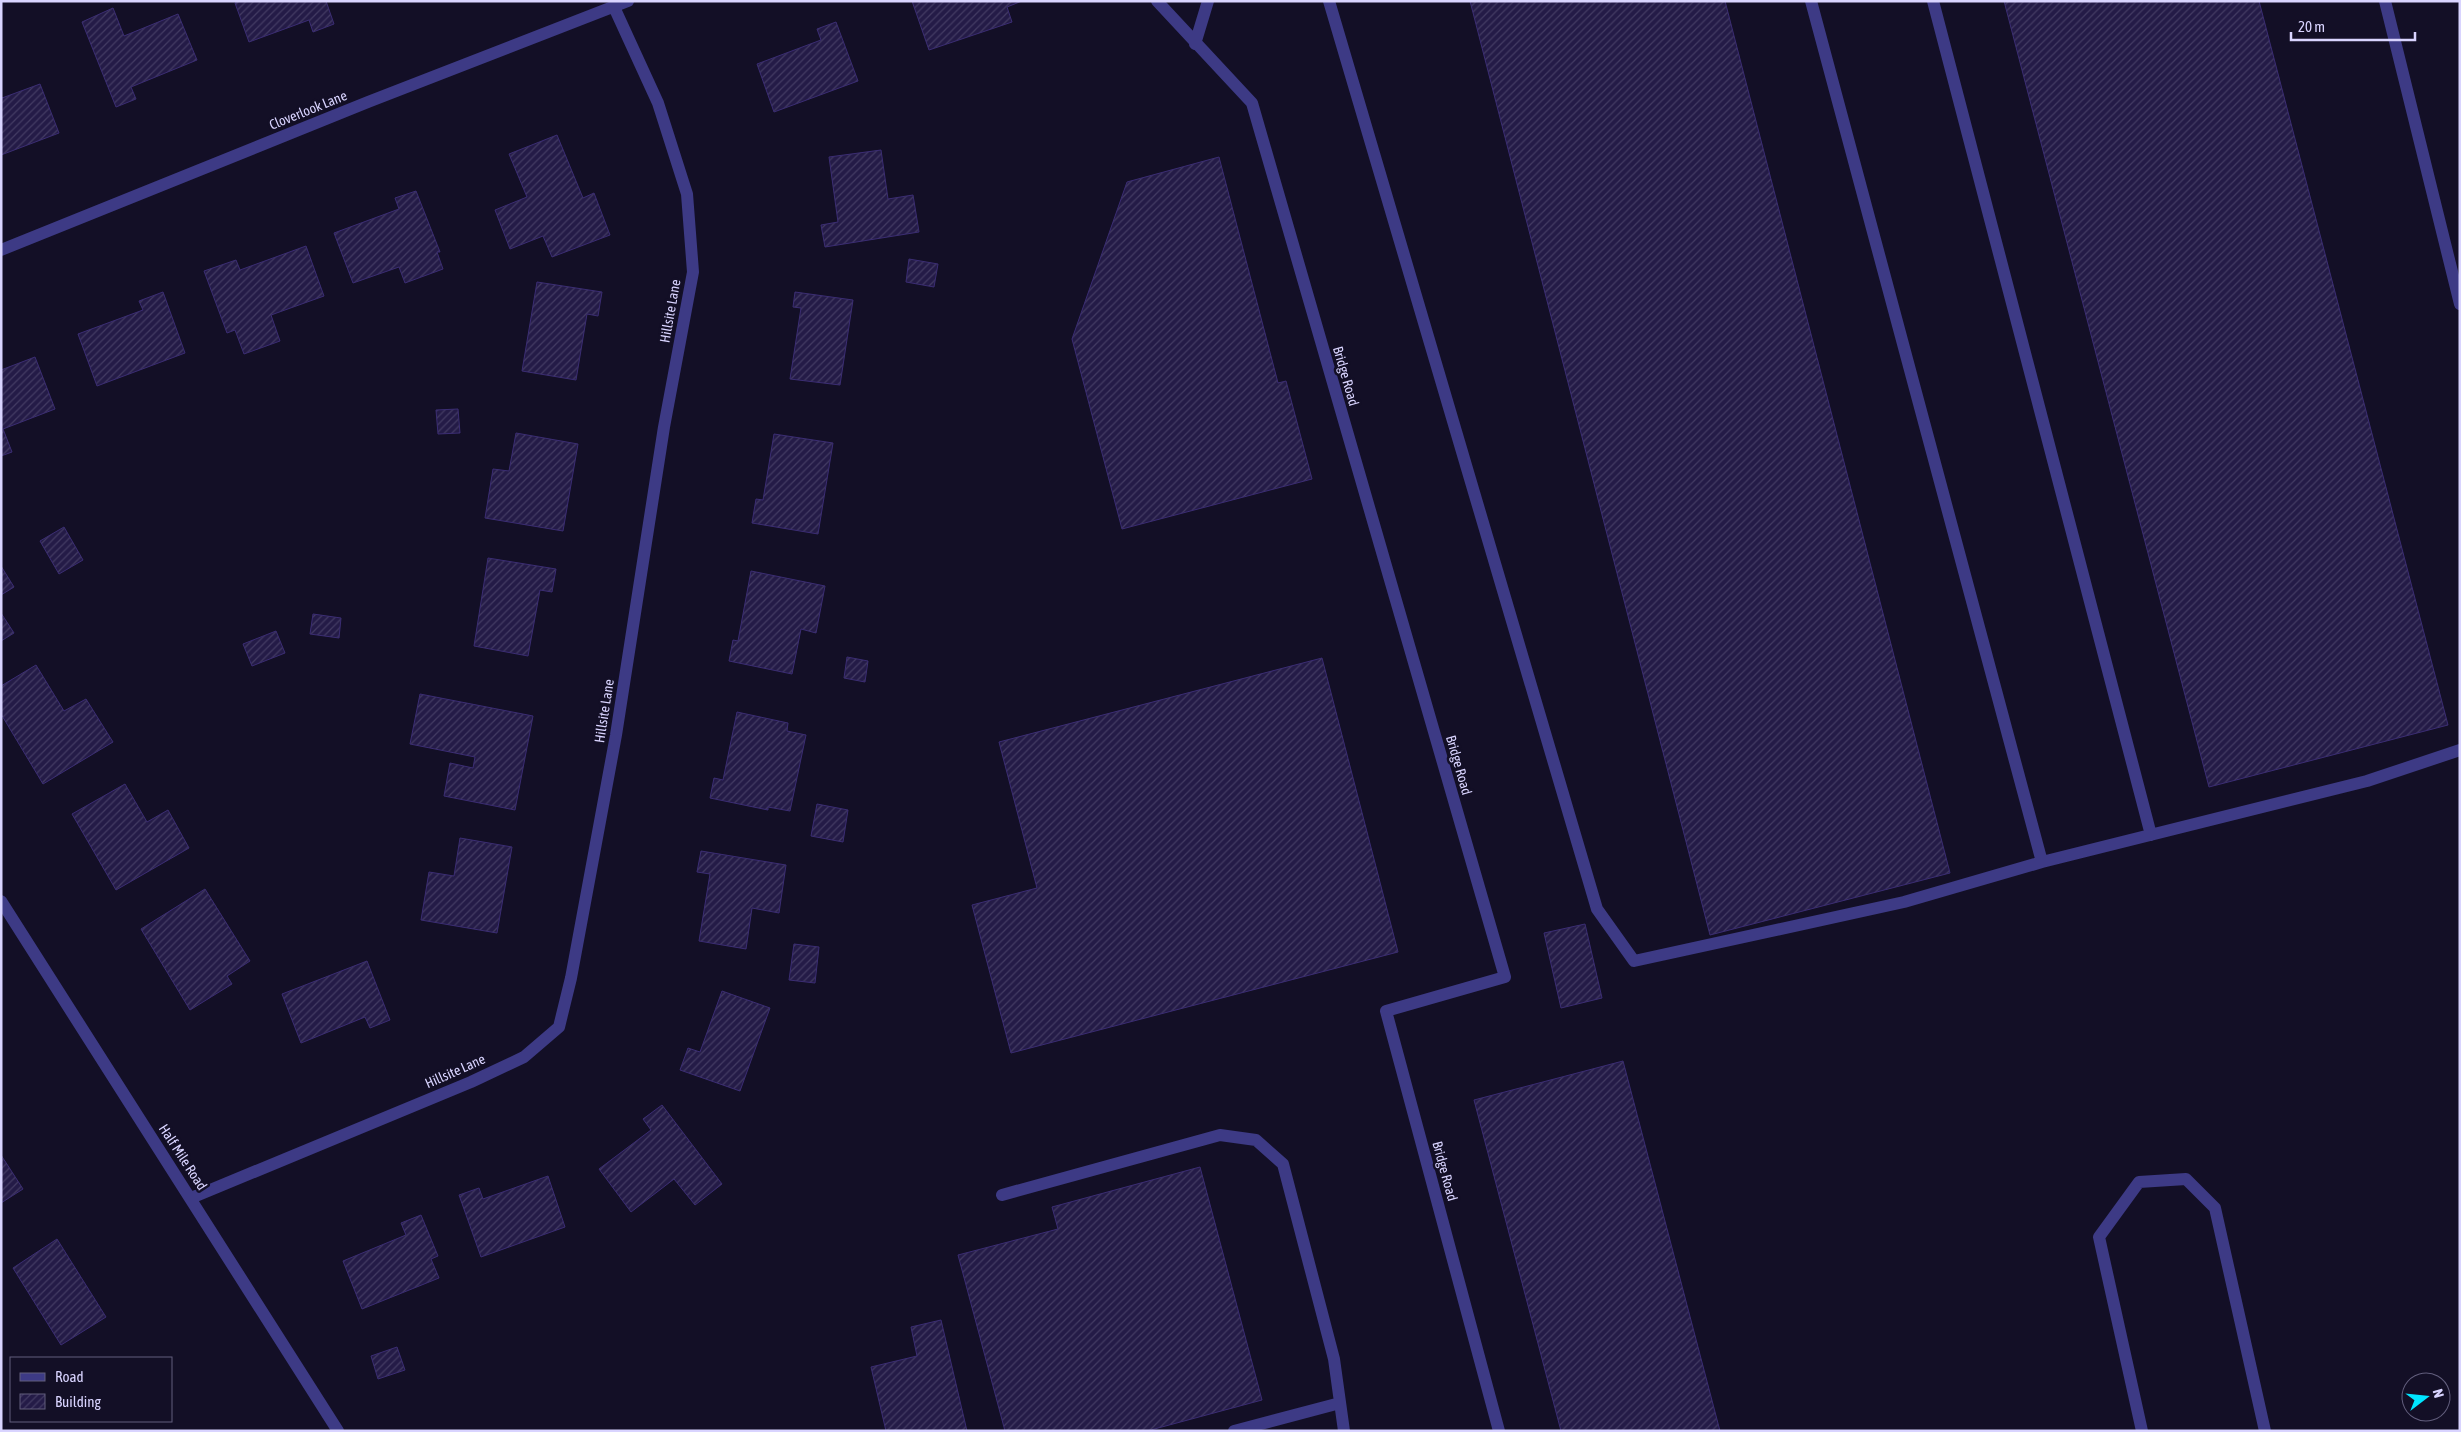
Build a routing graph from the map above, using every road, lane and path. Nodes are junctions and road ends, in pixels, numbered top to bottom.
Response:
1 (628, 1) edge
2 (1157, 1) edge
3 (1208, 1) edge
4 (1329, 1) edge
5 (1811, 1) edge
6 (1933, 1) edge
7 (2385, 1) edge
8 (614, 7) junction
9 (1195, 44) junction
10 (1, 250) edge
11 (2460, 304) edge
12 (2460, 750) edge
13 (2151, 835) junction
14 (2042, 862) junction
15 (1, 901) edge
16 (1002, 1195) dead end
17 (192, 1198) junction
18 (1340, 1403) junction
19 (338, 1431) edge
20 (1234, 1431) edge
21 (1344, 1431) edge
22 (1499, 1431) edge
23 (2142, 1431) edge
24 (2265, 1431) edge

1 - 8 street, Cloverlook Lane
2 - 9 street, Bridge Road
3 - 9 street
4 - 14 street
5 - 14 street
6 - 13 street
7 - 11 street
8 - 10 street, Cloverlook Lane
8 - 17 street, Hillsite Lane
9 - 22 street, Bridge Road
12 - 13 street
13 - 14 street
15 - 17 street, Half Mile Road
16 - 18 street
17 - 19 street, Half Mile Road
18 - 20 street
18 - 21 street
23 - 24 street

